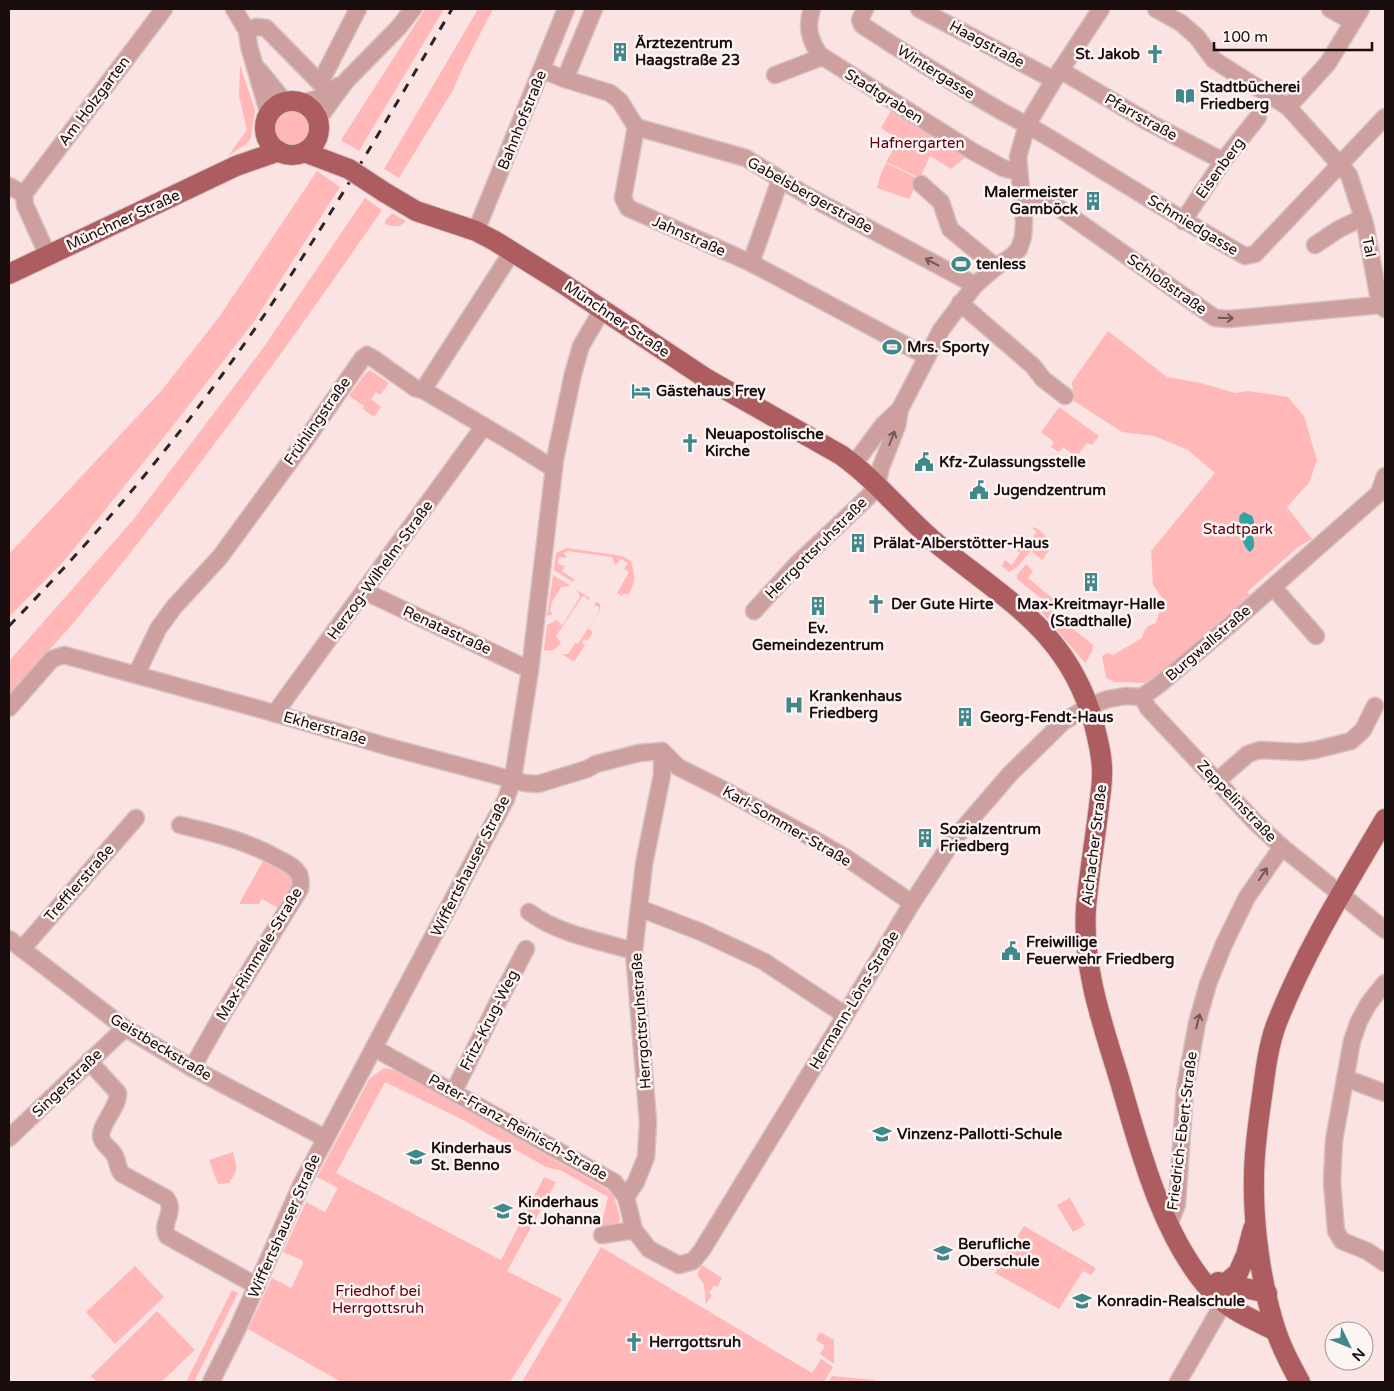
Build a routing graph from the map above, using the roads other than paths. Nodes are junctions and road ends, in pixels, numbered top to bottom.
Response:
1 (164, 9) edge
2 (234, 9) edge
3 (358, 9) edge
4 (413, 9) edge
5 (566, 9) edge
6 (594, 9) edge
7 (812, 9) edge
8 (865, 9) edge
9 (919, 9) edge
10 (1101, 9) edge
11 (1156, 9) edge
12 (1330, 9) edge
13 (1357, 15) edge
14 (247, 31) junction
15 (822, 57) junction
16 (255, 64) junction
17 (542, 70) junction
18 (775, 75) dead end
19 (1057, 75) junction
20 (565, 79) junction
21 (346, 81) junction
22 (294, 102) junction
23 (1288, 107) junction
24 (269, 115) junction
25 (1258, 117) dead end
26 (1385, 117) edge
27 (1028, 125) junction
28 (318, 126) junction
29 (636, 127) junction
30 (266, 135) junction
31 (279, 151) junction
32 (304, 152) junction
33 (1223, 161) junction
34 (339, 162) junction
35 (1340, 164) junction
36 (236, 166) junction
37 (1019, 172) junction
38 (780, 180) junction
39 (921, 184) dead end
40 (9, 186) edge
41 (24, 194) junction
42 (1023, 199) junction
43 (1362, 218) junction
44 (1183, 221) junction
45 (476, 231) junction
46 (1315, 245) dead end
47 (512, 252) junction
48 (48, 256) junction
49 (751, 263) junction
50 (996, 267) junction
51 (9, 274) edge
52 (975, 285) junction
53 (960, 303) junction
54 (1383, 307) edge
55 (602, 310) junction
56 (926, 356) junction
57 (422, 390) junction
58 (1065, 396) dead end
59 (900, 409) junction
60 (484, 426) junction
61 (854, 464) junction
62 (554, 469) junction
63 (1385, 476) edge
64 (877, 484) junction
65 (1382, 495) edge
66 (1273, 587) junction
67 (364, 591) junction
68 (754, 611) dead end
69 (1316, 636) dead end
70 (530, 670) junction
71 (136, 675) junction
72 (1142, 697) junction
73 (1089, 706) junction
74 (1375, 706) dead end
75 (9, 708) edge
76 (275, 713) junction
77 (662, 751) junction
78 (512, 778) junction
79 (1217, 782) junction
80 (136, 818) dead end
81 (1385, 819) edge
82 (180, 825) dead end
83 (1282, 847) junction
84 (1341, 896) junction
85 (912, 903) junction
86 (639, 908) junction
87 (529, 912) dead end
88 (1385, 930) edge
89 (15, 944) edge
90 (526, 949) dead end
91 (634, 951) junction
92 (1385, 983) edge
93 (845, 1015) junction
94 (125, 1028) junction
95 (374, 1048) junction
96 (89, 1061) junction
97 (192, 1068) junction
98 (1344, 1078) junction
99 (454, 1091) junction
100 (1385, 1093) edge
101 (9, 1138) edge
102 (324, 1138) junction
103 (626, 1197) junction
104 (1255, 1220) junction
105 (1169, 1225) junction
106 (634, 1230) junction
107 (602, 1234) dead end
108 (1385, 1263) edge
109 (257, 1286) junction
110 (1267, 1292) junction
111 (1224, 1293) junction
112 (1276, 1331) junction
113 (211, 1382) edge
114 (1178, 1382) edge
115 (1300, 1382) edge

1 - 41 street, Am Holzgarten
2 - 14 street
3 - 14 street
4 - 21 street
5 - 17 street, Bahnhofstraße
6 - 20 street
7 - 15 street, Stadtgraben
8 - 27 street, Wintergasse
9 - 19 street, Haagstraße
10 - 19 street
11 - 23 street, Tal
12 - 13 street
13 - 23 street
14 - 16 street
15 - 18 street
15 - 37 street, Stadtgraben
16 - 22 street
16 - 24 street
17 - 20 street
17 - 45 street, Bahnhofstraße
19 - 27 street
19 - 33 street, Pfarrstraße
20 - 29 street
21 - 22 street
21 - 28 street
22 - 24 main road
22 - 28 main road
23 - 35 street, Tal
24 - 30 main road
25 - 33 street, Eisenberg
26 - 35 street, Schmiedgasse
27 - 37 street
27 - 44 street, Schmiedgasse
28 - 32 main road
28 - 34 main road, Münchner Straße
29 - 38 street, Gabelsbergerstraße
29 - 49 street, Jahnstraße
30 - 31 main road
30 - 36 main road, Münchner Straße
31 - 32 main road
31 - 36 main road, Münchner Straße
32 - 34 main road, Münchner Straße
33 - 44 street, Eisenberg
34 - 45 main road, Münchner Straße, bridge
35 - 43 street, Tal
35 - 44 street, Schmiedgasse
36 - 48 main road, Münchner Straße
37 - 42 street
38 - 49 street
52 -> 38 street, Gabelsbergerstraße
39 - 50 street
40 - 41 street
41 - 48 street
42 - 50 street
42 -> 54 street, Schloßstraße
43 - 46 street, Tal
43 - 54 street, Tal
45 - 47 main road, Münchner Straße
47 - 55 main road, Münchner Straße
47 - 57 street
48 - 51 main road, Münchner Straße
49 - 56 street, Jahnstraße
50 - 52 street
52 - 53 street
53 - 56 street
53 - 58 street
55 - 61 main road, Münchner Straße
55 - 62 street, Wiffertshauser Straße
56 - 59 street
57 - 60 street
57 - 71 street, Frühlingstraße
59 - 61 street
64 -> 59 street
60 - 62 street
60 - 67 street, Herzog-Wilhelm-Straße
61 - 64 main road, Münchner Straße
62 - 70 street, Wiffertshauser Straße
63 - 65 street, Burgwallstraße
64 - 68 street, Herrgottsruhstraße
64 - 73 main road, Aichacher Straße
65 - 66 street, Burgwallstraße
66 - 69 street
66 - 72 street, Burgwallstraße
67 - 70 street, Renatastraße
67 - 76 street, Herzog-Wilhelm-Straße
70 - 78 street, Wiffertshauser Straße
71 - 75 street, Ekherstraße
71 - 76 street, Ekherstraße
72 - 73 street
72 - 79 street, Zeppelinstraße
73 - 85 street, Hermann-Löns-Straße
73 - 105 main road, Aichacher Straße
74 - 79 street
76 - 78 street, Ekherstraße
77 - 78 street, Ekherstraße
77 - 85 street, Karl-Sommer-Straße
77 - 86 street, Herrgottsruhstraße
78 - 95 street, Wiffertshauser Straße
79 - 83 street, Zeppelinstraße
80 - 89 street, Trefflerstraße
81 - 84 main road
82 - 97 street, Max-Rimmele-Straße
83 - 84 street, Zeppelinstraße
105 -> 83 street, Friedrich-Ebert-Straße
84 - 88 street, Zeppelinstraße
84 - 104 main road
85 - 93 street, Hermann-Löns-Straße
86 - 91 street, Herrgottsruhstraße
86 - 93 street
87 - 91 street
89 - 94 street, Geistbeckstraße
90 - 99 street, Fritz-Krug-Weg
91 - 103 street, Herrgottsruhstraße
92 - 98 street
93 - 106 street, Hermann-Löns-Straße
94 - 96 street, Singerstraße
94 - 97 street, Geistbeckstraße
95 - 99 street, Pater-Franz-Reinisch-Straße
95 - 102 street, Wiffertshauser Straße
96 - 101 street, Singerstraße
96 - 109 street
97 - 102 street, Geistbeckstraße
98 - 100 street
98 - 108 street
99 - 103 street, Pater-Franz-Reinisch-Straße
102 - 109 street, Wiffertshauser Straße
103 - 106 street
104 - 110 main road
104 - 111 main road
105 - 111 main road, Aichacher Straße
106 - 107 street
109 - 113 street, Wiffertshauser Straße
110 - 111 main road
110 - 112 main road
111 - 112 main road, Aichacher Straße
111 - 114 street
112 - 115 main road

